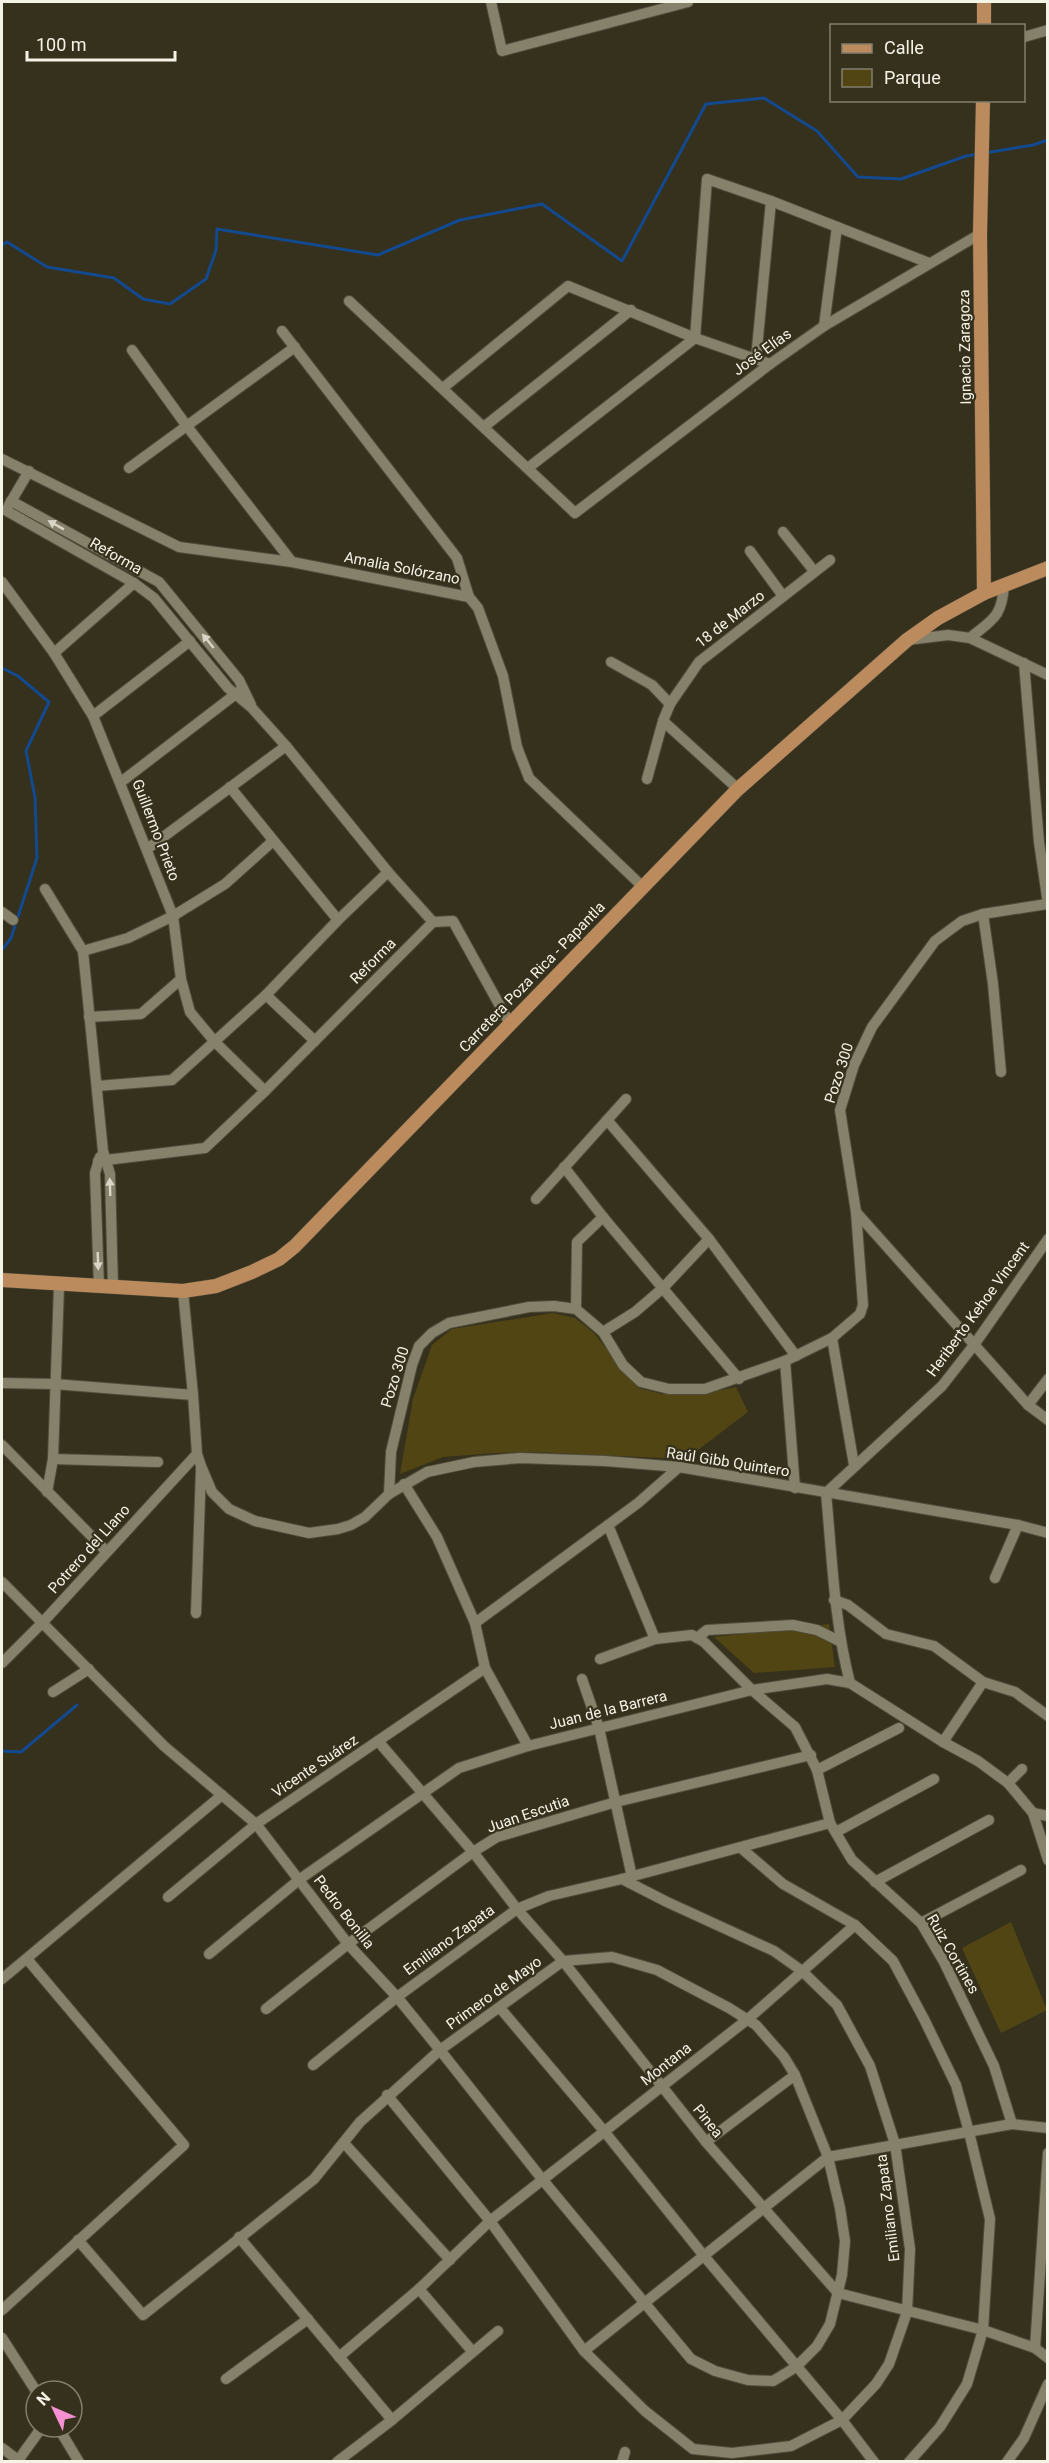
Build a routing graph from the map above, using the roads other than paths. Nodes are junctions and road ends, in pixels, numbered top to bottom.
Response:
1 (491, 2) edge
2 (688, 2) edge
3 (984, 2) edge
4 (984, 24) edge
5 (1047, 30) edge
6 (1025, 36) edge
7 (983, 102) edge
8 (771, 201) junction
9 (837, 227) junction
10 (980, 234) junction
11 (929, 263) junction
12 (349, 301) dead end
13 (632, 310) junction
14 (824, 326) junction
15 (282, 331) dead end
16 (695, 338) junction
17 (295, 347) junction
18 (132, 350) dead end
19 (756, 359) junction
20 (770, 364) junction
21 (443, 388) junction
22 (186, 425) junction
23 (485, 426) junction
24 (2, 459) edge
25 (129, 468) dead end
26 (528, 468) junction
27 (28, 471) junction
28 (6, 508) edge
29 (29, 510) junction
30 (24, 521) junction
31 (783, 532) dead end
32 (750, 551) dead end
33 (830, 560) dead end
34 (292, 562) junction
35 (1047, 568) edge
36 (814, 572) junction
37 (2, 582) edge
38 (134, 584) junction
39 (1004, 585) junction
40 (984, 593) junction
41 (783, 596) junction
42 (469, 597) junction
43 (970, 639) junction
44 (907, 640) junction
45 (189, 641) junction
46 (54, 653) junction
47 (611, 662) dead end
48 (1024, 663) junction
49 (1047, 675) edge
50 (239, 691) junction
51 (670, 704) junction
52 (93, 716) junction
53 (663, 721) junction
54 (286, 746) junction
55 (647, 779) dead end
56 (121, 782) junction
57 (230, 787) junction
58 (738, 789) junction
59 (273, 841) junction
60 (147, 849) junction
61 (388, 872) junction
62 (643, 887) junction
63 (45, 889) dead end
64 (1047, 904) edge
65 (2, 912) edge
66 (983, 914) junction
67 (173, 916) junction
68 (14, 920) dead end
69 (338, 920) junction
70 (433, 922) junction
71 (83, 951) junction
72 (181, 979) junction
73 (266, 995) junction
74 (89, 1017) junction
75 (510, 1024) junction
76 (315, 1041) junction
77 (215, 1042) junction
78 (1001, 1072) dead end
79 (97, 1086) junction
80 (265, 1091) junction
81 (626, 1099) dead end
82 (608, 1120) junction
83 (102, 1158) junction
84 (564, 1167) junction
85 (536, 1199) dead end
86 (856, 1212) junction
87 (603, 1217) junction
88 (97, 1219) junction
89 (111, 1219) junction
90 (709, 1239) junction
91 (1047, 1239) edge
92 (2, 1281) edge
93 (59, 1286) junction
94 (99, 1286) junction
95 (113, 1288) junction
96 (663, 1288) junction
97 (183, 1291) junction
98 (576, 1309) junction
99 (603, 1332) junction
100 (832, 1338) junction
101 (974, 1345) junction
102 (796, 1356) junction
103 (785, 1361) junction
104 (739, 1379) junction
105 (1047, 1379) edge
106 (2, 1383) edge
107 (54, 1384) junction
108 (194, 1395) junction
109 (1028, 1405) junction
110 (1047, 1420) edge
111 (2, 1445) edge
112 (197, 1454) junction
113 (52, 1459) junction
114 (158, 1462) dead end
115 (201, 1466) junction
116 (854, 1466) junction
117 (679, 1467) junction
118 (404, 1484) junction
119 (795, 1488) junction
120 (47, 1492) junction
121 (826, 1493) junction
122 (389, 1494) junction
123 (608, 1525) junction
124 (1018, 1525) junction
125 (1047, 1533) edge
126 (106, 1551) junction
127 (995, 1578) dead end
128 (2, 1582) edge
129 (834, 1600) junction
130 (196, 1613) dead end
131 (43, 1622) junction
132 (475, 1623) junction
133 (697, 1638) junction
134 (655, 1639) junction
135 (841, 1642) junction
136 (600, 1659) dead end
137 (2, 1663) edge
138 (485, 1668) junction
139 (89, 1669) junction
140 (582, 1679) dead end
141 (983, 1682) junction
142 (850, 1683) junction
143 (752, 1690) junction
144 (53, 1692) dead end
145 (1047, 1716) edge
146 (599, 1728) junction
147 (899, 1728) dead end
148 (378, 1741) junction
149 (943, 1742) junction
150 (528, 1746) junction
151 (811, 1755) junction
152 (1022, 1769) dead end
153 (817, 1770) junction
154 (934, 1779) dead end
155 (1008, 1783) junction
156 (422, 1794) junction
157 (222, 1795) junction
158 (616, 1802) junction
159 (1033, 1813) junction
160 (1047, 1816) edge
161 (989, 1820) dead end
162 (256, 1824) junction
163 (833, 1827) junction
164 (741, 1848) junction
165 (472, 1852) junction
166 (1047, 1860) edge
167 (1021, 1870) dead end
168 (627, 1878) junction
169 (300, 1879) junction
170 (875, 1882) junction
171 (168, 1897) dead end
172 (517, 1909) junction
173 (921, 1923) junction
174 (855, 1925) junction
175 (348, 1944) junction
176 (209, 1954) dead end
177 (27, 1959) junction
178 (563, 1961) junction
179 (802, 1971) junction
180 (2, 1980) edge
181 (397, 1997) junction
182 (266, 2008) dead end
183 (500, 2008) junction
184 (748, 2019) junction
185 (440, 2049) junction
186 (313, 2065) dead end
187 (795, 2075) junction
188 (661, 2086) junction
189 (387, 2096) junction
190 (1012, 2124) junction
191 (1047, 2128) edge
192 (604, 2131) junction
193 (969, 2132) junction
194 (706, 2142) junction
195 (344, 2143) junction
196 (895, 2144) junction
197 (1047, 2153) edge
198 (828, 2157) junction
199 (542, 2179) junction
200 (763, 2209) junction
201 (490, 2221) junction
202 (239, 2237) junction
203 (78, 2240) junction
204 (704, 2256) junction
205 (450, 2260) junction
206 (419, 2289) junction
207 (838, 2293) junction
208 (645, 2302) junction
209 (2, 2310) edge
210 (907, 2312) junction
211 (308, 2319) junction
212 (983, 2330) junction
213 (498, 2331) dead end
214 (2, 2338) edge
215 (472, 2350) junction
216 (584, 2351) junction
217 (1043, 2353) edge
218 (339, 2356) junction
219 (796, 2367) junction
220 (28, 2379) edge
221 (226, 2379) dead end
222 (1047, 2384) edge
223 (392, 2420) junction
224 (842, 2420) junction
225 (33, 2439) edge
226 (65, 2439) edge
227 (2, 2448) edge
228 (17, 2461) edge
229 (79, 2462) edge
230 (337, 2462) edge
231 (874, 2462) edge
232 (909, 2462) edge
233 (1007, 2462) edge

1 - 2 street
3 - 4 main road
5 - 6 street
7 - 10 main road, Ignacio Zaragoza
8 - 9 street
8 - 16 street
8 - 19 street
9 - 11 street
9 - 14 street
10 - 11 street, José Elías
10 - 40 main road, Ignacio Zaragoza
11 - 14 street, José Elías
12 - 21 street
13 - 16 street
13 - 21 street
13 - 23 street
14 - 20 street, José Elías
15 - 17 street
16 - 19 street
16 - 26 street
17 - 22 street
17 - 42 street
18 - 22 street
19 - 20 street
20 - 26 street, José Elías
21 - 23 street
22 - 25 street
22 - 34 street
23 - 26 street
24 - 27 street, Amalia Solórzano
27 - 28 street
27 - 34 street, Amalia Solórzano
28 - 29 street, Reforma
28 - 30 street, Reforma
29 - 30 street
50 -> 29 street, Reforma
30 - 38 street, Reforma
31 - 36 street
32 - 41 street
33 - 36 street, 18 de Marzo
34 - 42 street, Amalia Solórzano
35 - 39 main road, Carretera Poza Rica - Papantla
36 - 41 street, 18 de Marzo
37 - 46 street, Guillermo Prieto
38 - 45 street, Reforma
38 - 46 street
39 - 40 main road, Carretera Poza Rica - Papantla
39 - 43 street
40 - 44 main road, Carretera Poza Rica - Papantla
41 - 51 street, 18 de Marzo
42 - 62 street, Amalia Solórzano
43 - 44 street
43 - 48 street
44 - 58 main road, Carretera Poza Rica - Papantla
45 - 50 street, Reforma
45 - 52 street
46 - 52 street, Guillermo Prieto
47 - 51 street
48 - 49 street
48 - 64 street
50 - 54 street, Reforma
50 - 56 street
51 - 53 street, 18 de Marzo
52 - 56 street, Guillermo Prieto
53 - 55 street, 18 de Marzo
53 - 58 street
54 - 57 street
54 - 61 street, Reforma
56 - 60 street, Guillermo Prieto
57 - 59 street
57 - 60 street
58 - 62 main road, Carretera Poza Rica - Papantla
59 - 67 street
59 - 69 street
60 - 67 street, Guillermo Prieto
61 - 69 street
61 - 70 street, Reforma
62 - 75 main road, Carretera Poza Rica - Papantla
63 - 71 street
64 - 66 street, Pozo 300
65 - 68 street
66 - 78 street
66 - 86 street, Pozo 300
67 - 71 street
67 - 72 street, Guillermo Prieto
69 - 73 street
70 - 75 street
70 - 76 street, Reforma
71 - 74 street
72 - 74 street
72 - 77 street, Guillermo Prieto
73 - 76 street
73 - 77 street
74 - 79 street
75 - 97 main road, Carretera Poza Rica - Papantla
76 - 80 street, Reforma
77 - 79 street
77 - 80 street, Guillermo Prieto
79 - 83 street
80 - 83 street, Reforma
81 - 82 street
82 - 84 street
82 - 90 street
83 - 88 street
89 -> 83 street
84 - 85 street
84 - 87 street
86 - 100 street, Pozo 300
86 - 101 street
87 - 96 street
87 - 98 street
88 - 89 street
88 -> 94 street
89 - 95 street
90 - 96 street
90 - 102 street
91 - 101 street, Heriberto Kehoe Vincent
92 - 93 main road, Carretera Poza Rica - Papantla
93 - 94 main road, Carretera Poza Rica - Papantla
93 - 107 street
94 - 95 main road, Carretera Poza Rica - Papantla
95 - 97 main road, Carretera Poza Rica - Papantla
96 - 99 street
96 - 104 street
97 - 108 street
98 - 99 street
98 - 122 street, Pozo 300
99 - 104 street, Pozo 300
100 - 102 street, Pozo 300
100 - 116 street
101 - 109 street
101 - 116 street, Heriberto Kehoe Vincent
102 - 103 street, Pozo 300
103 - 104 street, Pozo 300
103 - 119 street
105 - 109 street
106 - 107 street
107 - 108 street
107 - 113 street
108 - 112 street
109 - 110 street
111 - 120 street
112 - 115 street
112 - 126 street, Potrero del Llano
113 - 114 street
113 - 120 street
115 - 122 street
115 - 130 street
116 - 121 street, Heriberto Kehoe Vincent
117 - 118 street, Raúl Gibb Quintero
117 - 119 street, Raúl Gibb Quintero
117 - 123 street
118 - 122 street
118 - 132 street
119 - 121 street, Raúl Gibb Quintero
120 - 126 street
121 - 124 street, Raúl Gibb Quintero
121 - 129 street
123 - 132 street
123 - 134 street
124 - 125 street, Raúl Gibb Quintero
124 - 127 street
126 - 131 street, Potrero del Llano
128 - 131 street, Pedro Bonilla
129 - 135 street
129 - 141 street
131 - 137 street, Potrero del Llano
131 - 139 street, Pedro Bonilla
132 - 138 street
133 - 134 street
133 - 135 street
133 - 143 street, Ruiz Cortines
134 - 136 street
135 - 142 street
138 - 148 street, Vicente Suárez
138 - 150 street
139 - 144 street
139 - 157 street, Pedro Bonilla
140 - 146 street
141 - 145 street
141 - 149 street
142 - 143 street, Juan de la Barrera
142 - 149 street, Juan de la Barrera
143 - 146 street, Juan de la Barrera
143 - 151 street, Ruiz Cortines
146 - 150 street, Juan de la Barrera
146 - 158 street
147 - 153 street
148 - 156 street, Pinea
148 - 162 street, Vicente Suárez
149 - 155 street, Juan de la Barrera
150 - 156 street, Juan de la Barrera
151 - 153 street, Ruiz Cortines
151 - 158 street, Juan Escutia
152 - 155 street
153 - 163 street, Ruiz Cortines
154 - 163 street, Emiliano Zapata
155 - 159 street, Juan de la Barrera
156 - 165 street, Pinea
156 - 169 street, Juan de la Barrera
157 - 162 street, Pedro Bonilla
157 - 177 street
158 - 165 street, Juan Escutia
158 - 168 street
159 - 160 street
159 - 166 street
161 - 170 street
162 - 169 street, Pedro Bonilla
162 - 171 street, Vicente Suárez
163 - 164 street, Emiliano Zapata
163 - 170 street, Ruiz Cortines
164 - 168 street, Emiliano Zapata
164 - 174 street
165 - 172 street, Pinea
165 - 175 street, Juan Escutia
167 - 173 street
168 - 172 street, Emiliano Zapata
168 - 179 street, Emiliano Zapata
169 - 175 street, Pedro Bonilla
169 - 176 street, Juan de la Barrera
170 - 173 street, Ruiz Cortines
172 - 178 street, Pinea
172 - 181 street, Emiliano Zapata
173 - 190 street, Ruiz Cortines
174 - 179 street, Montana
174 - 193 street
175 - 181 street, Pedro Bonilla
175 - 182 street, Juan Escutia
177 - 180 street
177 - 203 street
178 - 183 street, Primero de Mayo
178 - 184 street, Primero de Mayo
178 - 188 street, Pinea
179 - 184 street, Montana
179 - 196 street, Emiliano Zapata
181 - 185 street, Pedro Bonilla
181 - 186 street, Emiliano Zapata
183 - 185 street, Primero de Mayo
183 - 192 street
184 - 187 street, Primero de Mayo
184 - 188 street, Montana
185 - 189 street, Primero de Mayo
185 - 199 street, Pedro Bonilla
187 - 194 street
187 - 198 street, Primero de Mayo
188 - 192 street, Montana
188 - 194 street, Pinea
189 - 195 street, Primero de Mayo
189 - 201 street, Emiliano Zapata
190 - 191 street
190 - 193 street
192 - 199 street, Montana
192 - 204 street
193 - 196 street
193 - 212 street
194 - 200 street, Pinea
195 - 202 street, Primero de Mayo
195 - 205 street
196 - 198 street
196 - 210 street, Emiliano Zapata
197 - 217 street
198 - 200 street
198 - 207 street, Primero de Mayo
199 - 201 street, Montana
199 - 208 street, Pedro Bonilla
200 - 204 street
200 - 207 street, Pinea
201 - 205 street, Montana
201 - 216 street, Emiliano Zapata
202 - 203 street, Primero de Mayo
202 - 211 street
203 - 209 street
204 - 208 street
204 - 219 street
205 - 206 street, Montana
206 - 215 street
206 - 218 street, Montana
207 - 210 street
207 - 219 street, Primero de Mayo
208 - 216 street
208 - 219 street, Primero de Mayo
210 - 212 street
210 - 224 street, Emiliano Zapata
211 - 218 street
211 - 221 street
212 - 217 street
212 - 232 street
213 - 215 street
214 - 220 street
215 - 223 street
216 - 224 street, Emiliano Zapata
218 - 223 street
219 - 224 street
222 - 233 street
223 - 230 street
224 - 231 street
225 - 228 street
226 - 229 street
227 - 228 street

